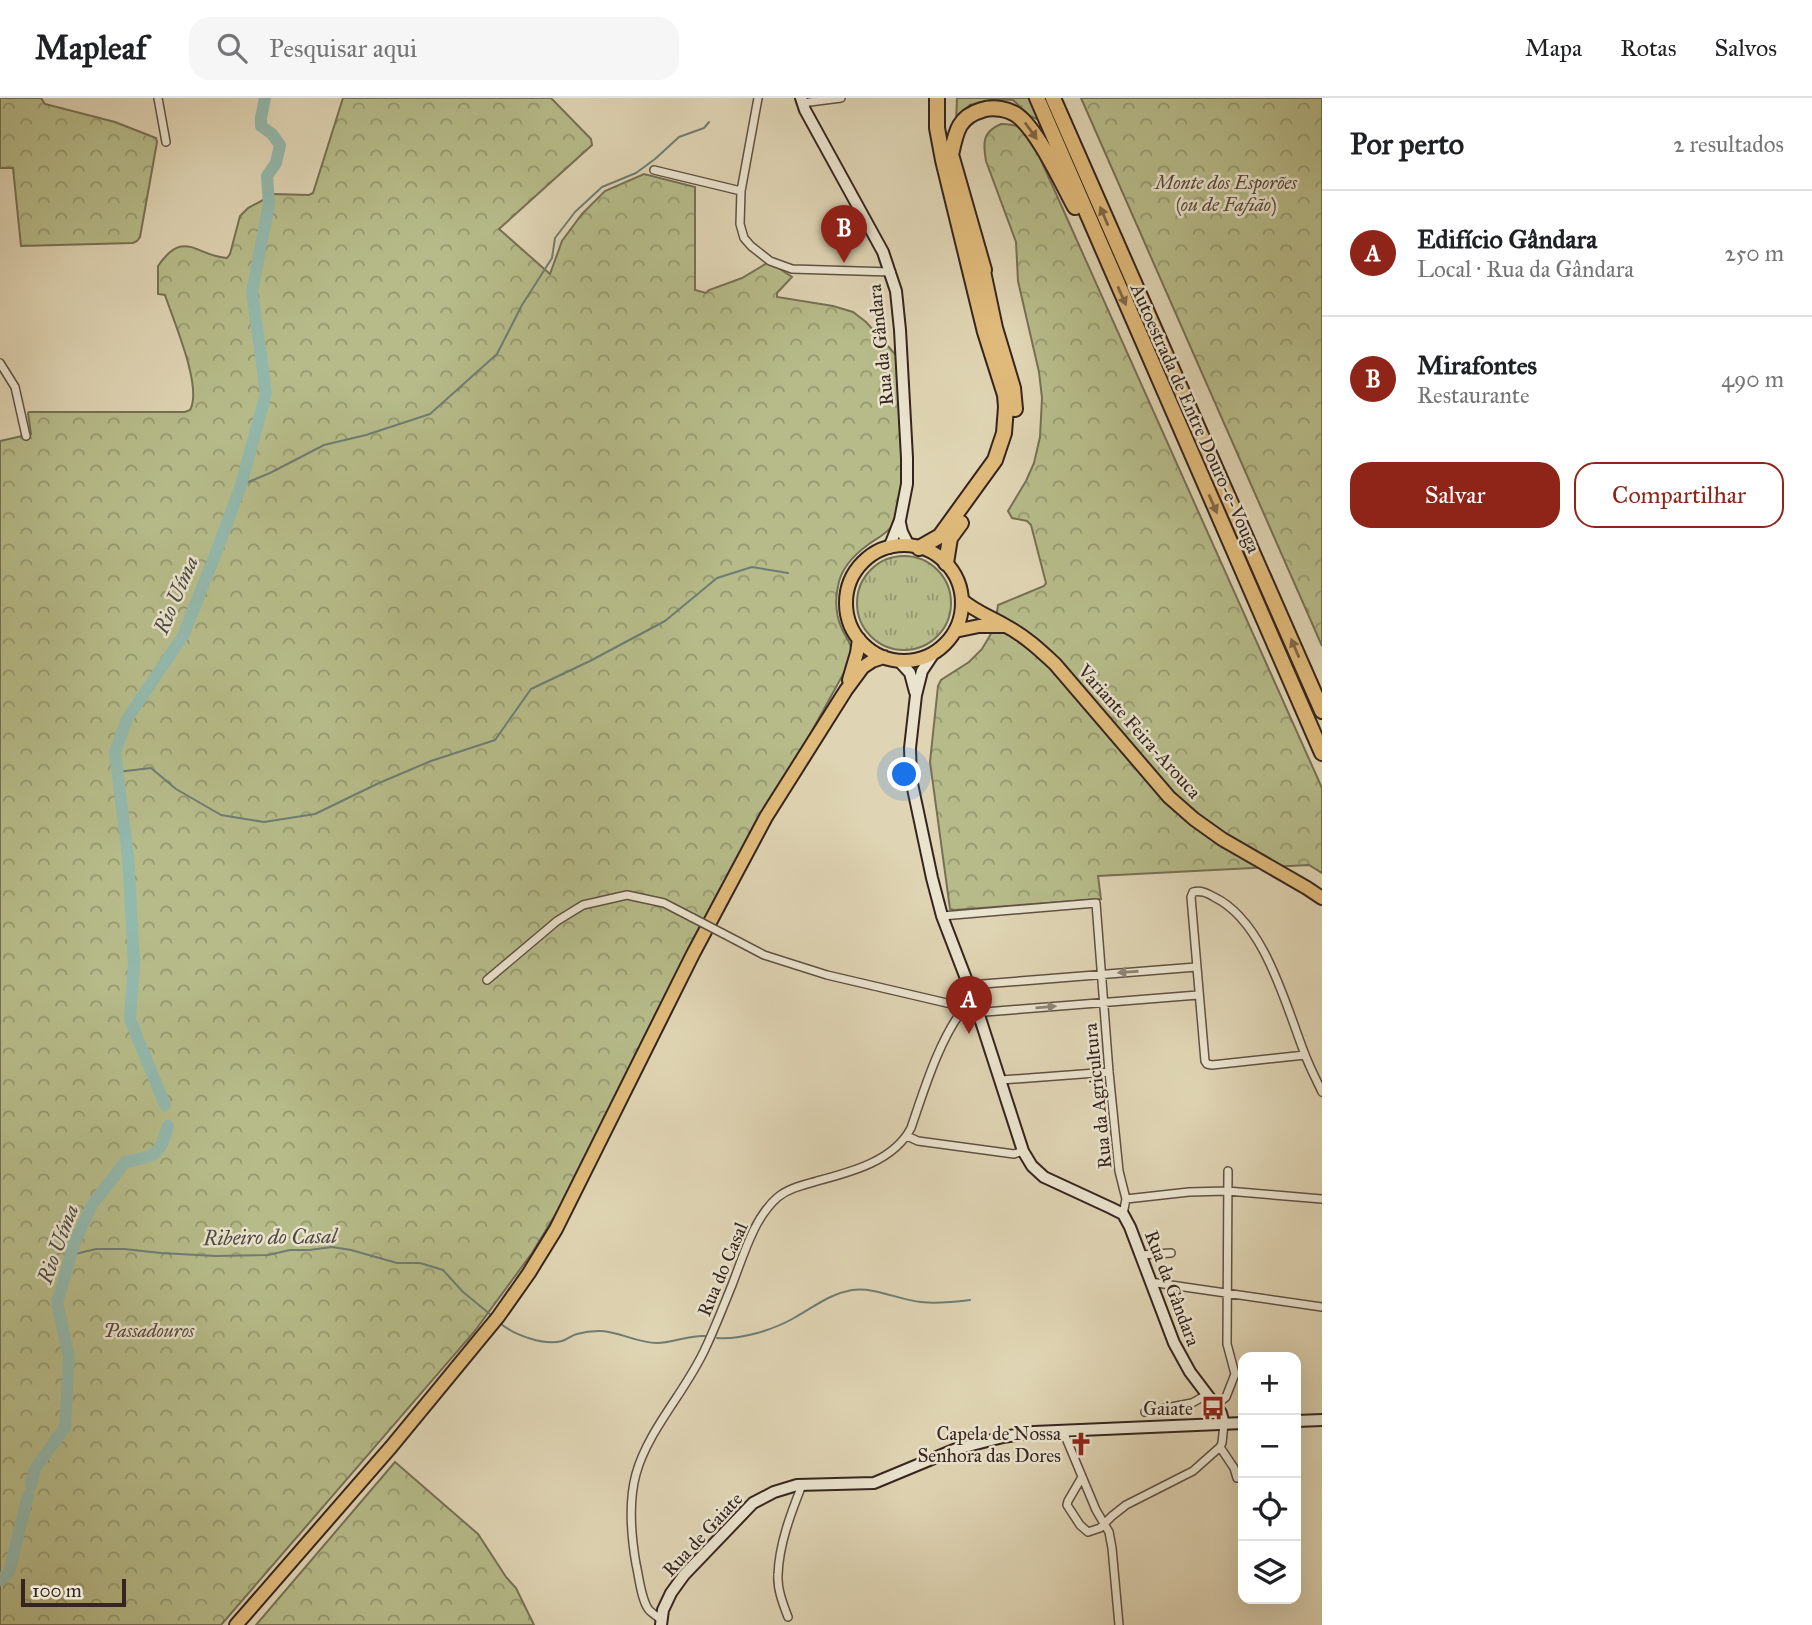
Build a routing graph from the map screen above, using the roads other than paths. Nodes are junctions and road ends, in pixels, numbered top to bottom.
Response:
1 (158, 98) edge
2 (748, 98) edge
3 (841, 98) edge
4 (937, 98) edge
5 (946, 98) edge
6 (1037, 98) edge
7 (1053, 98) edge
8 (757, 100) edge
9 (801, 101) edge
10 (166, 142) dead end
11 (951, 155) junction
12 (654, 170) dead end
13 (741, 191) junction
14 (975, 264) junction
15 (1111, 270) junction
16 (891, 272) junction
17 (999, 357) junction
18 (0, 363) edge
19 (26, 436) dead end
20 (900, 520) junction
21 (914, 547) junction
22 (889, 548) junction
23 (946, 563) junction
24 (962, 600) junction
25 (1007, 626) junction
26 (955, 631) junction
27 (859, 639) junction
28 (934, 653) junction
29 (884, 657) junction
30 (899, 661) junction
31 (846, 690) junction
32 (916, 695) junction
33 (1322, 710) edge
34 (1322, 752) edge
35 (1322, 898) edge
36 (943, 916) junction
37 (1196, 967) junction
38 (1102, 974) junction
39 (487, 980) dead end
40 (972, 989) junction
41 (1198, 995) junction
42 (1104, 1002) junction
43 (971, 1007) junction
44 (1305, 1055) junction
45 (1109, 1072) junction
46 (1001, 1080) junction
47 (1322, 1092) edge
48 (907, 1136) junction
49 (1023, 1151) junction
50 (1228, 1171) dead end
51 (1227, 1191) junction
52 (1126, 1199) junction
53 (1322, 1199) edge
54 (1122, 1214) junction
55 (1171, 1253) dead end
56 (1140, 1255) junction
57 (1150, 1282) junction
58 (1228, 1293) junction
59 (1322, 1307) edge
60 (1208, 1394) junction
61 (1216, 1405) junction
62 (1145, 1412) dead end
63 (1322, 1420) edge
64 (1301, 1421) edge
65 (1238, 1423) edge
66 (1224, 1424) junction
67 (1063, 1431) junction
68 (1220, 1447) junction
69 (1082, 1476) junction
70 (1237, 1478) dead end
71 (802, 1485) junction
72 (1105, 1525) junction
73 (788, 1617) dead end
74 (661, 1622) edge
75 (236, 1625) edge
76 (1119, 1625) edge

1 - 10 street
2 - 8 street
3 - 9 street
4 - 14 highway
5 - 11 highway
6 - 15 highway, Autoestrada de Entre Douro-e-Vouga
33 -> 7 highway, Autoestrada de Entre Douro-e-Vouga
8 - 13 street
9 - 16 main road, Rua da Gândara
11 - 14 highway
11 -> 15 highway
12 - 13 street
13 - 16 street
14 - 17 highway
15 -> 34 highway, Autoestrada de Entre Douro-e-Vouga
16 - 20 main road, Rua da Gândara
17 - 21 highway
17 - 23 highway
18 - 19 street
20 - 21 main road
20 - 22 main road, Rua da Gândara
21 - 22 main road
21 - 23 main road
22 - 27 main road
23 - 24 main road
24 - 25 main road, Variante Feira-Arouca
24 - 26 main road
25 - 26 main road
25 - 35 main road, Variante Feira-Arouca
26 - 28 main road
27 - 29 main road
27 - 31 main road
28 - 30 main road
28 - 32 main road, Rua da Gândara
29 - 30 main road
29 - 31 main road
30 - 32 main road
31 - 75 main road
32 - 36 main road, Rua da Gândara
36 - 38 street, Rua da Agricultura
36 - 40 main road, Rua da Gândara
37 -> 38 street
37 - 41 street
37 - 44 street
38 - 40 street
38 - 42 street, Rua da Agricultura
39 - 43 street, bridge
40 - 43 main road
40 - 43 main road, Rua da Gândara
41 - 42 street
41 - 44 street
43 -> 42 street
42 - 45 street, Rua da Agricultura
43 - 46 main road, Rua da Gândara
43 - 48 street
44 - 47 street
45 - 46 street
45 - 52 street, Rua da Agricultura
46 - 49 main road, Rua da Gândara
48 - 49 street
48 - 74 street, Rua do Casal
49 - 54 main road, Rua da Gândara
50 - 51 street
51 - 52 street
51 - 53 street
51 - 58 street
52 - 54 street, Rua da Agricultura
54 - 56 main road, Rua da Gândara
55 - 56 street
56 - 57 main road, Rua da Gândara
57 - 58 street
57 - 60 main road, Rua da Gândara
58 - 59 street
58 - 61 street
60 - 61 main road, Rua da Gândara
60 - 62 street
61 - 66 main road, Rua da Gândara
63 - 64 main road
65 - 66 main road, Rua de Gaiate
66 - 67 main road, Rua de Gaiate
66 - 68 street
67 - 69 street
67 - 71 main road, Rua de Gaiate
68 - 70 street
68 - 72 street
69 - 72 street
69 - 72 street
71 - 73 street
71 - 74 main road, Rua de Gaiate
72 - 76 street

